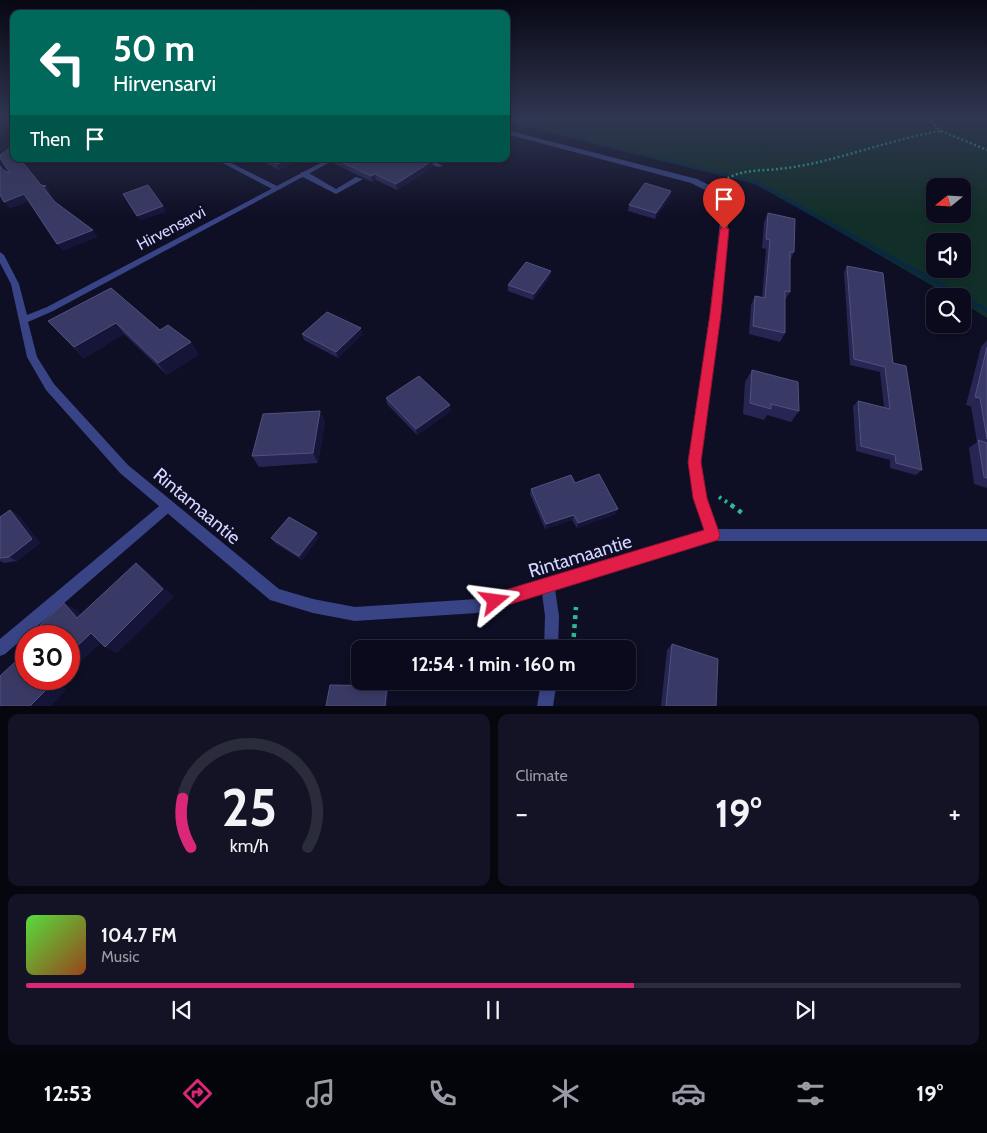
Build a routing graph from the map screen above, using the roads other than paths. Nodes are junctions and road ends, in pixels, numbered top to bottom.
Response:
1 (577, 151) edge
2 (224, 162) edge
3 (326, 162) edge
4 (432, 162) edge
5 (439, 166) dead end
6 (304, 174) junction
7 (359, 179) edge
8 (277, 188) junction
9 (0, 255) edge
10 (23, 320) junction
11 (168, 506) junction
12 (987, 534) edge
13 (712, 535) junction
14 (548, 585) junction
15 (551, 640) edge
16 (0, 649) edge
17 (547, 690) edge
18 (545, 706) edge

1 - 13 street
2 - 8 street
3 - 6 street, Hirvensarvi
4 - 5 street
6 - 7 street
6 - 8 street, Hirvensarvi
8 - 10 street, Hirvensarvi
9 - 10 street, Rintamaantie
10 - 11 street, Rintamaantie
11 - 14 street, Rintamaantie
11 - 16 street
12 - 13 street, Rintamaantie
13 - 14 street, Rintamaantie
14 - 15 street
17 - 18 street

